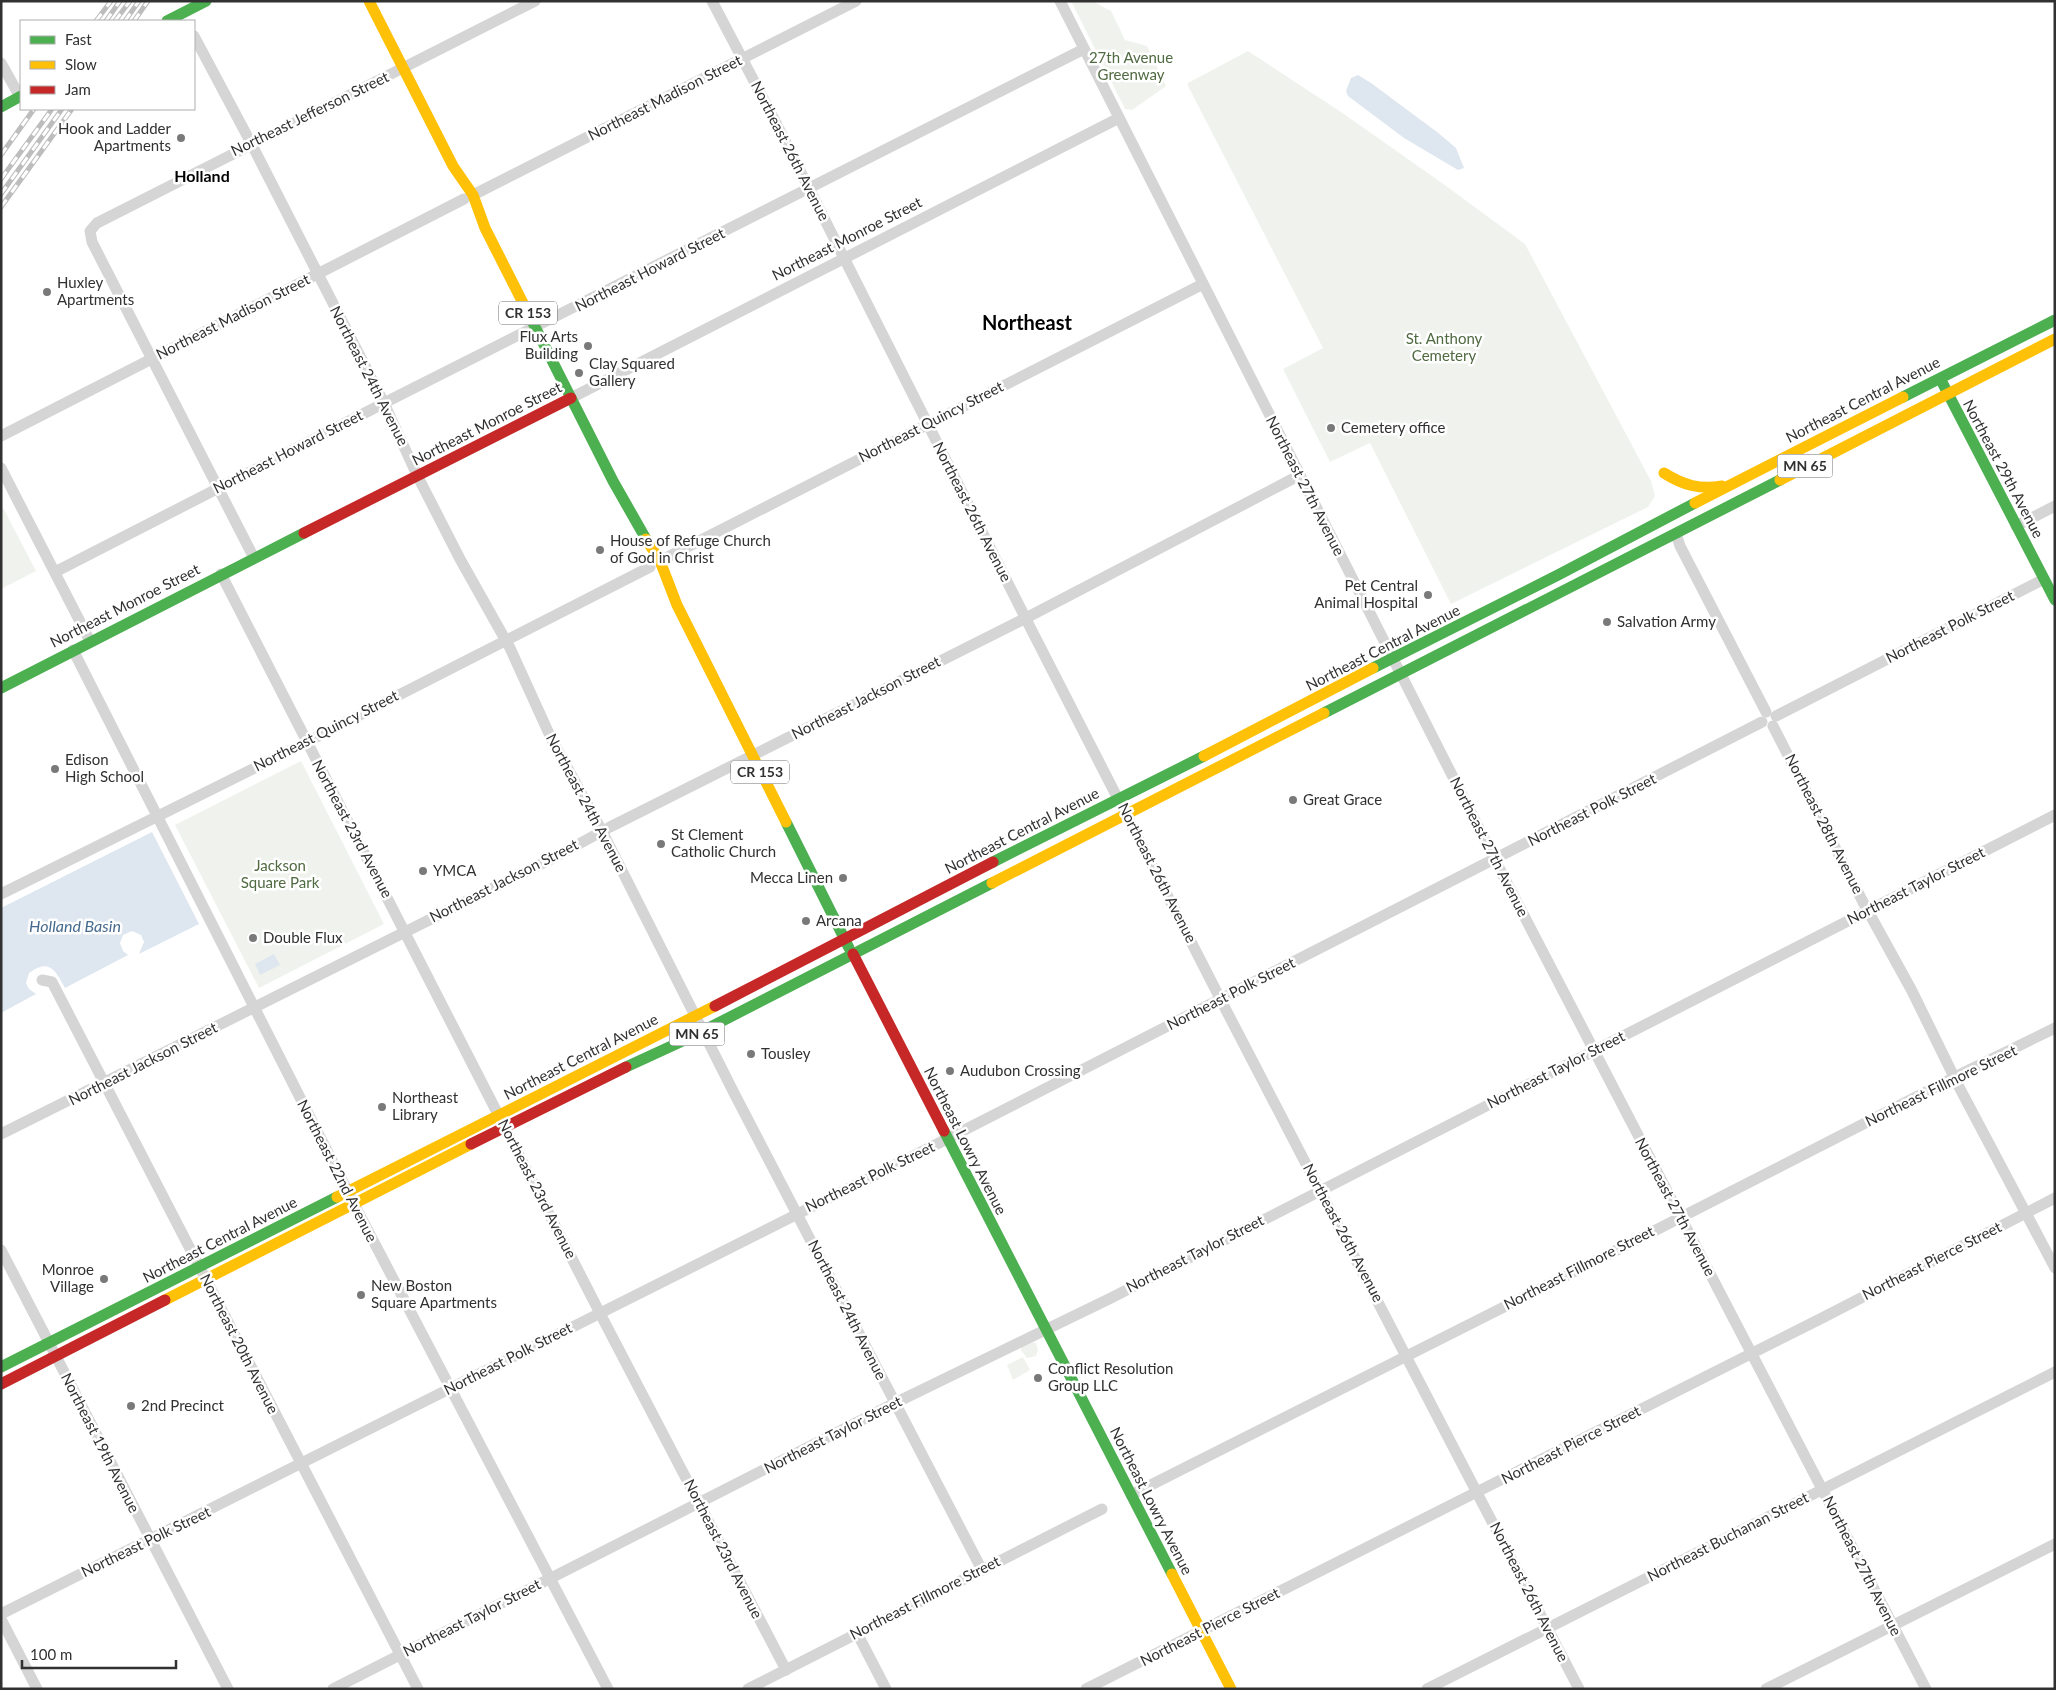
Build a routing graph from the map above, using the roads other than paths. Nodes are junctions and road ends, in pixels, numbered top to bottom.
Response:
1 (206, 1) edge
2 (369, 1) edge
3 (535, 1) edge
4 (712, 1) edge
5 (856, 1) edge
6 (1060, 1) edge
7 (184, 17) edge
8 (170, 20) edge
9 (195, 38) edge
10 (1084, 49) junction
11 (743, 58) junction
12 (1, 62) edge
13 (402, 68) junction
14 (20, 95) edge
15 (20, 98) edge
16 (1, 107) edge
17 (1119, 118) junction
18 (251, 143) junction
19 (809, 189) junction
20 (469, 197) junction
21 (844, 257) junction
22 (318, 274) junction
23 (1203, 284) junction
24 (2055, 320) edge
25 (535, 328) junction
26 (2055, 339) edge
27 (152, 359) junction
28 (1940, 378) junction
29 (1948, 394) junction
30 (571, 398) junction
31 (384, 403) junction
32 (928, 424) junction
33 (1, 436) edge
34 (1, 468) edge
35 (1664, 473) dead end
36 (418, 475) junction
37 (1300, 475) junction
38 (1747, 476) junction
39 (220, 488) junction
40 (2055, 506) edge
41 (2016, 526) junction
42 (1676, 534) junction
43 (254, 558) junction
44 (655, 564) junction
45 (55, 572) junction
46 (221, 574) junction
47 (2044, 579) junction
48 (2055, 600) edge
49 (1026, 618) junction
50 (90, 640) junction
51 (506, 640) junction
52 (73, 650) junction
53 (1392, 658) junction
54 (1400, 674) junction
55 (1, 688) edge
56 (1769, 719) junction
57 (307, 742) junction
58 (752, 755) junction
59 (1119, 799) junction
60 (1127, 814) junction
61 (2055, 815) edge
62 (157, 816) junction
63 (602, 832) junction
64 (1495, 860) junction
65 (3, 890) edge
66 (1868, 911) junction
67 (405, 931) junction
68 (844, 938) junction
69 (853, 954) junction
70 (42, 980) dead end
71 (1221, 999) junction
72 (254, 1008) junction
73 (696, 1016) junction
74 (2055, 1028) edge
75 (703, 1031) junction
76 (1595, 1051) junction
77 (1954, 1077) junction
78 (104, 1083) junction
79 (499, 1116) junction
80 (505, 1127) junction
81 (1, 1134) edge
82 (947, 1139) junction
83 (1320, 1191) junction
84 (348, 1192) junction
85 (2055, 1198) edge
86 (354, 1204) junction
87 (2026, 1212) junction
88 (798, 1213) junction
89 (1680, 1217) junction
90 (1, 1250) edge
91 (199, 1267) junction
92 (2055, 1268) edge
93 (206, 1279) junction
94 (600, 1313) junction
95 (1045, 1329) junction
96 (48, 1343) junction
97 (1751, 1352) junction
98 (1407, 1354) junction
99 (55, 1356) junction
100 (1, 1367) edge
101 (2055, 1372) edge
102 (1, 1384) edge
103 (451, 1388) junction
104 (895, 1403) junction
105 (301, 1464) junction
106 (1822, 1489) junction
107 (1478, 1492) junction
108 (1131, 1495) junction
109 (700, 1504) junction
110 (1102, 1509) dead end
111 (150, 1540) junction
112 (2055, 1544) edge
113 (982, 1570) junction
114 (550, 1578) junction
115 (1, 1614) edge
116 (1, 1619) edge
117 (1892, 1624) junction
118 (1548, 1628) junction
119 (1200, 1631) junction
120 (857, 1633) junction
121 (400, 1655) junction
122 (786, 1670) junction
123 (37, 1689) edge
124 (228, 1689) edge
125 (333, 1689) edge
126 (418, 1689) edge
127 (608, 1689) edge
128 (748, 1689) edge
129 (886, 1689) edge
130 (1086, 1689) edge
131 (1231, 1689) edge
132 (1427, 1689) edge
133 (1579, 1689) edge
134 (1766, 1689) edge
135 (1926, 1689) edge

1 - 7 main road
2 - 13 main road, Northeast Lowry Avenue / CR 153
3 - 13 street, Northeast Jefferson Street
4 - 11 street, Northeast 26th Avenue
5 - 11 street, Northeast Madison Street
6 - 10 street, Northeast 27th Avenue
7 - 8 main road
9 - 18 street, Northeast 24th Avenue
10 - 17 street, Northeast 27th Avenue
10 - 19 street, Northeast Howard Street
11 - 19 street, Northeast 26th Avenue
11 - 20 street, Northeast Madison Street
12 - 14 street
13 - 18 street, Northeast Jefferson Street
13 - 20 main road, Northeast Lowry Avenue / CR 153
15 - 16 main road
17 - 21 street, Northeast Monroe Street
17 - 23 street, Northeast 27th Avenue
18 - 22 street, Northeast 24th Avenue
18 - 27 street, Northeast Jefferson Street
19 - 21 street, Northeast 26th Avenue
19 - 25 street, Northeast Howard Street
20 - 22 street, Northeast Madison Street
20 - 25 main road, Northeast Lowry Avenue / CR 153
21 - 30 street, Northeast Monroe Street
21 - 32 street, Northeast 26th Avenue
22 - 27 street, Northeast Madison Street
22 - 31 street, Northeast 24th Avenue
23 - 32 street, Northeast Quincy Street
23 - 37 street, Northeast 27th Avenue
24 - 28 main road, Northeast Central Avenue / MN 65
25 - 30 main road, Northeast Lowry Avenue / CR 153
25 - 31 street, Northeast Howard Street
26 - 29 main road, Northeast Central Avenue / MN 65
27 - 33 street, Northeast Madison Street
27 - 39 street
28 - 29 main road, Northeast 29th Avenue
28 - 38 main road, Northeast Central Avenue / MN 65
29 - 41 main road, Northeast 29th Avenue
29 - 42 main road, Northeast Central Avenue / MN 65
30 - 36 main road, Northeast Monroe Street
30 - 44 main road, Northeast Lowry Avenue / CR 153
31 - 36 street, Northeast 24th Avenue
31 - 39 street, Northeast Howard Street
32 - 44 street, Northeast Quincy Street
32 - 49 street, Northeast 26th Avenue
34 - 45 street
35 - 38 main road
36 - 43 main road, Northeast Monroe Street
36 - 51 street, Northeast 24th Avenue
37 - 49 street, Northeast Jackson Street
37 - 53 street, Northeast 27th Avenue
38 - 53 main road, Northeast Central Avenue / MN 65
39 - 43 street
39 - 45 street, Northeast Howard Street
40 - 41 street
41 - 47 main road, Northeast 29th Avenue
42 - 54 main road, Northeast Central Avenue / MN 65
42 - 56 street, Northeast 28th Avenue
43 - 46 main road, Northeast Monroe Street
44 - 51 street, Northeast Quincy Street
44 - 58 main road, Northeast Lowry Avenue / CR 153
45 - 50 street
46 - 50 main road, Northeast Monroe Street
46 - 57 street, Northeast 23rd Avenue
47 - 48 main road, Northeast 29th Avenue
47 - 56 street, Northeast Polk Street
49 - 58 street, Northeast Jackson Street
49 - 59 street, Northeast 26th Avenue
50 - 52 main road, Northeast Monroe Street
51 - 57 street, Northeast Quincy Street
51 - 63 street, Northeast 24th Avenue
52 - 55 main road, Northeast Monroe Street
52 - 62 street, Northeast 22nd Avenue
53 - 54 street, Northeast 27th Avenue
53 - 59 main road, Northeast Central Avenue / MN 65
54 - 60 main road, Northeast Central Avenue / MN 65
54 - 64 street, Northeast 27th Avenue
56 - 64 street, Northeast Polk Street
56 - 66 street, Northeast 28th Avenue
57 - 62 street, Northeast Quincy Street
57 - 67 street, Northeast 23rd Avenue
58 - 63 street, Northeast Jackson Street
58 - 68 main road, Northeast Lowry Avenue / CR 153
59 - 60 street, Northeast 26th Avenue
59 - 68 main road, Northeast Central Avenue / MN 65
60 - 69 main road, Northeast Central Avenue / MN 65
60 - 71 street, Northeast 26th Avenue
61 - 66 street, Northeast Taylor Street
62 - 65 street, Northeast Quincy Street
62 - 72 street, Northeast 22nd Avenue
63 - 67 street, Northeast Jackson Street
63 - 73 street, Northeast 24th Avenue
64 - 71 street, Northeast Polk Street
64 - 76 street, Northeast 27th Avenue
66 - 76 street, Northeast Taylor Street
66 - 77 street, Northeast 28th Avenue
67 - 72 street, Northeast Jackson Street
67 - 79 street, Northeast 23rd Avenue
68 - 69 main road, Northeast Lowry Avenue / CR 153
68 - 73 main road, Northeast Central Avenue / MN 65
69 - 75 main road, Northeast Central Avenue / MN 65
69 - 82 main road, Northeast Lowry Avenue / CR 153
70 - 78 street, Northeast 20th Avenue
71 - 82 street, Northeast Polk Street
71 - 83 street, Northeast 26th Avenue
72 - 78 street, Northeast Jackson Street
72 - 84 street, Northeast 22nd Avenue
73 - 75 street, Northeast 24th Avenue
73 - 79 main road, Northeast Central Avenue / MN 65
74 - 77 street, Northeast Fillmore Street
75 - 80 main road, Northeast Central Avenue / MN 65
75 - 88 street, Northeast 24th Avenue
76 - 83 street, Northeast Taylor Street
76 - 89 street, Northeast 27th Avenue
77 - 87 street, Northeast 28th Avenue
77 - 89 street, Northeast Fillmore Street
78 - 81 street, Northeast Jackson Street
78 - 91 street, Northeast 20th Avenue
79 - 80 street, Northeast 23rd Avenue
79 - 84 main road, Northeast Central Avenue / MN 65
80 - 86 main road, Northeast Central Avenue / MN 65
80 - 94 street, Northeast 23rd Avenue
82 - 88 street, Northeast Polk Street
82 - 95 main road, Northeast Lowry Avenue / CR 153
83 - 95 street, Northeast Taylor Street
83 - 98 street, Northeast 26th Avenue
84 - 86 street, Northeast 22nd Avenue
84 - 91 main road, Northeast Central Avenue / MN 65
85 - 87 street, Northeast Pierce Street
86 - 93 main road, Northeast Central Avenue / MN 65
86 - 103 street, Northeast 22nd Avenue
87 - 92 street, Northeast 28th Avenue
87 - 97 street, Northeast Pierce Street
88 - 94 street, Northeast Polk Street
88 - 104 street, Northeast 24th Avenue
89 - 97 street, Northeast 27th Avenue
89 - 98 street, Northeast Fillmore Street
90 - 96 street, Northeast 19th Avenue
91 - 93 street, Northeast 20th Avenue
91 - 96 main road, Northeast Central Avenue / MN 65
93 - 99 main road, Northeast Central Avenue / MN 65
93 - 105 street, Northeast 20th Avenue
94 - 103 street, Northeast Polk Street
94 - 109 street, Northeast 23rd Avenue
95 - 104 street, Northeast Taylor Street
95 - 108 main road, Northeast Lowry Avenue / CR 153
96 - 99 street, Northeast 19th Avenue
96 - 100 main road, Northeast Central Avenue / MN 65
97 - 106 street, Northeast 27th Avenue
97 - 107 street, Northeast Pierce Street
98 - 107 street, Northeast 26th Avenue
98 - 108 street, Northeast Fillmore Street
99 - 102 main road, Northeast Central Avenue / MN 65
99 - 111 street, Northeast 19th Avenue
101 - 106 street, Northeast Buchanan Street
103 - 105 street, Northeast Polk Street
103 - 114 street, Northeast 22nd Avenue
104 - 109 street, Northeast Taylor Street
104 - 113 street, Northeast 24th Avenue
105 - 111 street, Northeast Polk Street
105 - 121 street, Northeast 20th Avenue
106 - 117 street, Northeast 27th Avenue
106 - 118 street, Northeast Buchanan Street
107 - 118 street, Northeast 26th Avenue
107 - 119 street, Northeast Pierce Street
108 - 119 main road, Northeast Lowry Avenue / CR 153
109 - 114 street, Northeast Taylor Street
109 - 122 street, Northeast 23rd Avenue
110 - 113 street, Northeast Fillmore Street
111 - 115 street, Northeast Polk Street
111 - 124 street, Northeast 19th Avenue
112 - 117 street
113 - 120 street, Northeast Fillmore Street
114 - 121 street, Northeast Taylor Street
114 - 127 street, Northeast 22nd Avenue
116 - 123 street
117 - 134 street
117 - 135 street, Northeast 27th Avenue
118 - 132 street, Northeast Buchanan Street
118 - 133 street, Northeast 26th Avenue
119 - 130 street, Northeast Pierce Street
119 - 131 main road, Northeast Lowry Avenue / CR 153
120 - 122 street, Northeast Fillmore Street
120 - 129 street
121 - 125 street, Northeast Taylor Street
121 - 126 street, Northeast 20th Avenue
122 - 128 street, Northeast Fillmore Street

